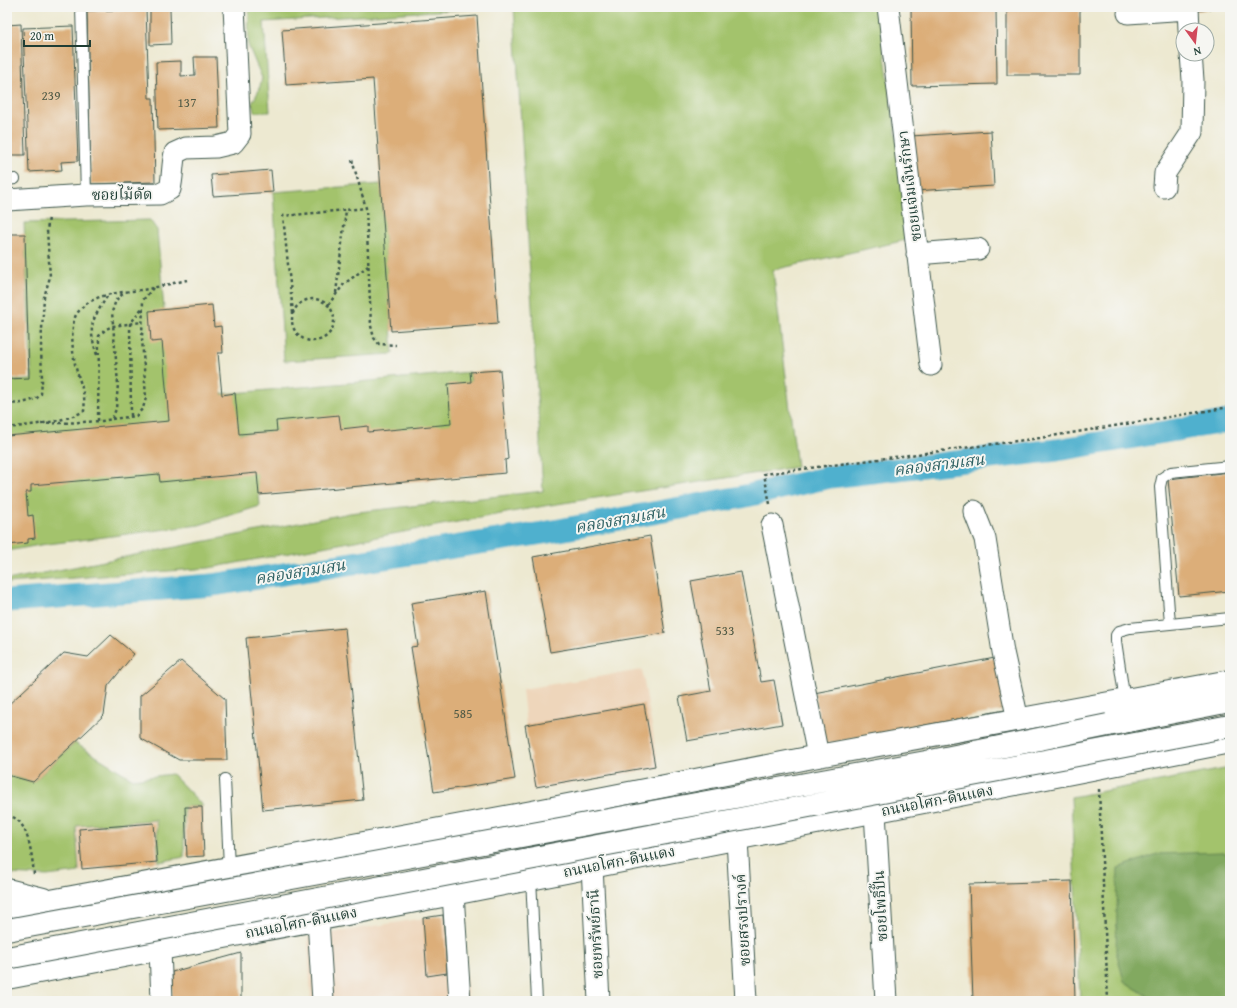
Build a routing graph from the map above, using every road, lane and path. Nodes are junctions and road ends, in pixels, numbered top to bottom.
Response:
1 (80, 7) edge
2 (234, 7) edge
3 (888, 7) edge
4 (1188, 8) edge
5 (1128, 13) dead end
6 (1189, 22) edge
7 (1192, 62) edge
8 (352, 160) dead end
9 (1164, 188) dead end
10 (86, 195) junction
11 (7, 200) edge
12 (366, 208) junction
13 (346, 210) junction
14 (53, 218) dead end
15 (978, 249) dead end
16 (917, 254) junction
17 (368, 266) junction
18 (187, 280) dead end
19 (153, 288) junction
20 (125, 292) junction
21 (336, 293) junction
22 (108, 294) junction
23 (328, 305) junction
24 (142, 308) junction
25 (293, 313) junction
26 (142, 322) junction
27 (130, 324) junction
28 (113, 326) junction
29 (396, 345) dead end
30 (98, 358) junction
31 (931, 364) dead end
32 (7, 404) edge
33 (1230, 407) edge
34 (131, 416) junction
35 (112, 418) junction
36 (98, 422) junction
37 (34, 425) junction
38 (7, 428) edge
39 (1230, 466) edge
40 (974, 511) dead end
41 (771, 515) joint
42 (1230, 618) edge
43 (1170, 624) junction
44 (1230, 681) edge
45 (1125, 701) junction
46 (1230, 701) edge
47 (1018, 720) junction
48 (1230, 726) edge
49 (1230, 742) edge
50 (818, 756) junction
51 (1098, 768) junction
52 (225, 779) dead end
53 (532, 812) junction
54 (875, 812) junction
55 (7, 816) edge
56 (387, 838) junction
57 (737, 839) junction
58 (592, 866) junction
59 (229, 867) junction
60 (35, 876) dead end
61 (536, 877) junction
62 (7, 890) edge
63 (454, 894) junction
64 (48, 900) junction
65 (397, 904) junction
66 (7, 908) edge
67 (318, 920) junction
68 (7, 930) edge
69 (160, 949) junction
70 (7, 958) edge
71 (34, 973) junction
72 (7, 978) edge
73 (7, 983) edge
74 (162, 1001) edge
75 (323, 1001) edge
76 (460, 1001) edge
77 (537, 1001) edge
78 (600, 1001) edge
79 (746, 1001) edge
80 (886, 1001) edge
81 (1108, 1001) edge

1 - 10 lane
2 - 10 street, ซอยไม้ดัด
3 - 16 street, ซอยแจ่มเงินรักษา
4 - 5 street
4 - 6 street
7 - 9 street
8 - 12 path
10 - 11 street, ซอยไม้ดัด
12 - 13 path
12 - 17 path
13 - 21 path
13 - 25 path
14 - 32 path
15 - 16 street
16 - 31 street, ซอยแจ่มเงินรักษา
17 - 21 path
17 - 29 path
18 - 19 path
19 - 20 path
19 - 24 path
20 - 22 path
20 - 28 path
21 - 23 path
22 - 30 path
22 - 37 path
23 - 25 path
23 - 25 path
24 - 26 path
24 - 27 path
26 - 27 path
26 - 34 path
27 - 28 path
27 - 34 path
28 - 30 path
28 - 35 path
30 - 36 path
33 - 41 path
34 - 35 path
35 - 36 path
36 - 37 path
37 - 38 path
39 - 43 lane
40 - 47 street
41 - 50 street
42 - 43 lane
43 - 45 lane
44 - 45 main road
45 - 47 main road
46 - 68 main road, bridge
47 - 50 main road
48 - 70 main road, ถนนอโศก-ดินแดง, bridge
49 - 51 main road, ถนนอโศก-ดินแดง
50 - 53 main road
51 - 54 main road, ถนนอโศก-ดินแดง
51 - 81 path
52 - 59 lane
53 - 56 main road
53 - 61 main road
54 - 57 main road, ถนนอโศก-ดินแดง
54 - 80 street, ซอยโพธิ์ปั้น
55 - 60 path
56 - 59 main road
56 - 65 main road
57 - 58 main road, ถนนอโศก-ดินแดง
57 - 79 street, ซอยสรงปรางค์
58 - 61 main road, ถนนอโศก-ดินแดง
58 - 78 street, ซอยทรัพย์ธานี
59 - 64 main road
61 - 63 main road, ถนนอโศก-ดินแดง
61 - 77 lane
62 - 64 main road
63 - 65 main road, ถนนอโศก-ดินแดง
63 - 76 street
64 - 66 main road
65 - 67 main road, ถนนอโศก-ดินแดง
67 - 69 main road, ถนนอโศก-ดินแดง
67 - 75 street
69 - 71 main road, ถนนอโศก-ดินแดง
69 - 74 street
71 - 72 main road, ถนนอโศก-ดินแดง
71 - 73 main road

